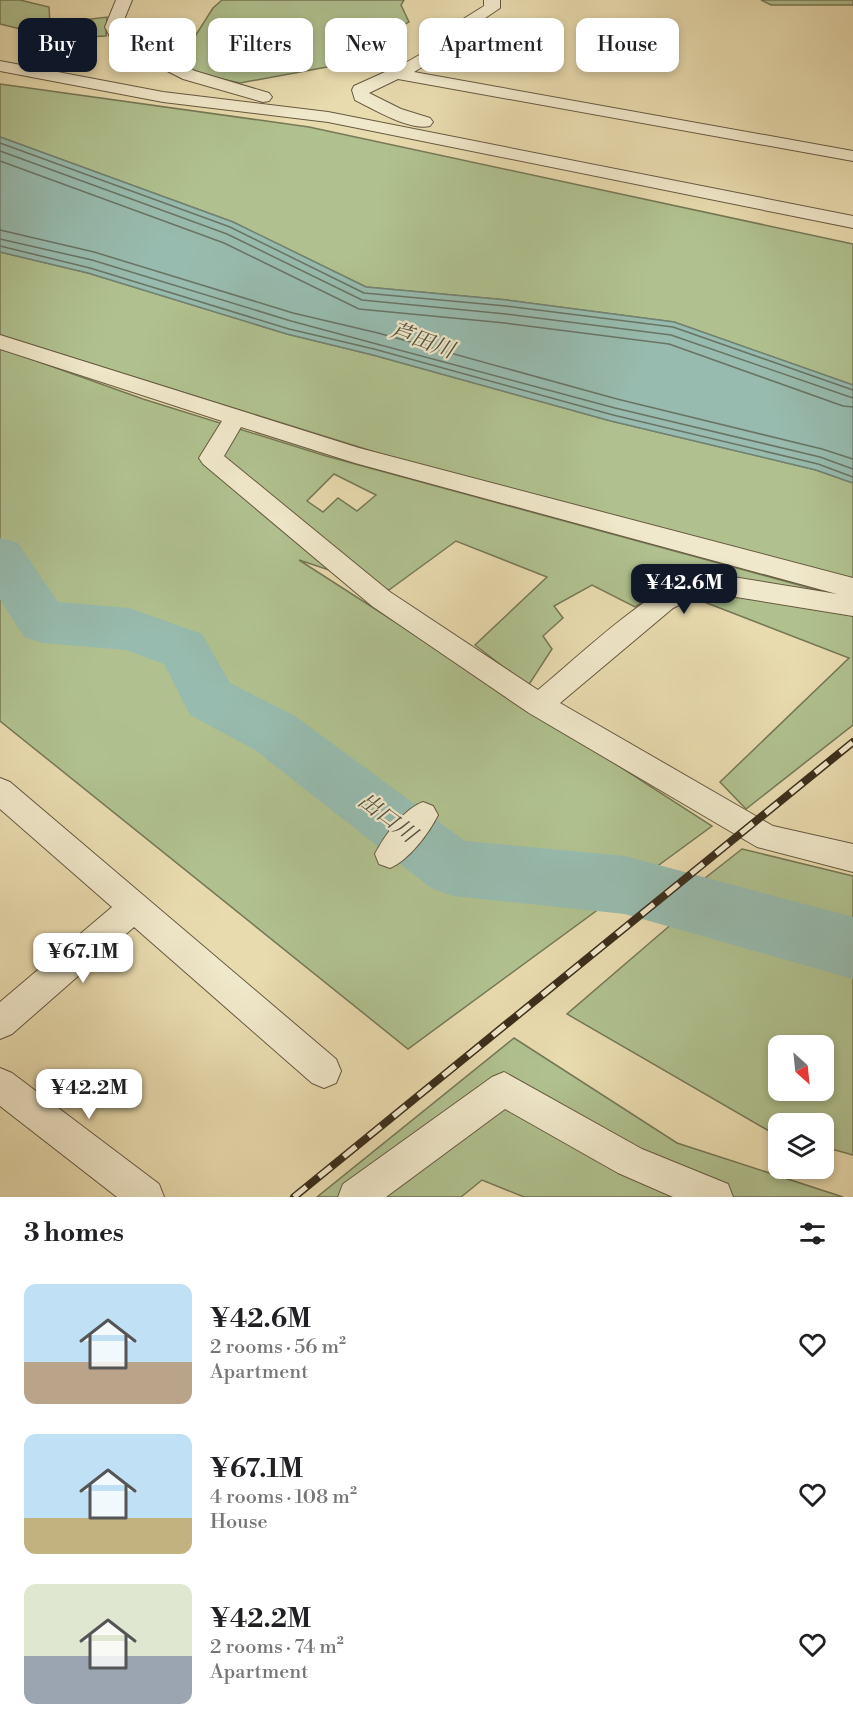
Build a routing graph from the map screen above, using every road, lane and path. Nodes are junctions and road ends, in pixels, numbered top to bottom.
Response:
1 (124, 0) edge
2 (492, 0) edge
3 (0, 66) edge
4 (397, 74) junction
5 (290, 113) junction
6 (468, 145) junction
7 (853, 156) edge
8 (853, 222) edge
9 (0, 342) edge
10 (235, 418) junction
11 (853, 588) edge
12 (853, 606) edge
13 (539, 705) junction
14 (0, 791) edge
15 (423, 815) dead end
16 (390, 854) dead end
17 (853, 858) edge
18 (134, 907) junction
19 (0, 1023) edge
20 (324, 1071) dead end
21 (0, 1085) edge
22 (146, 1197) edge
23 (356, 1197) edge
24 (715, 1197) edge

1 - 5 street
2 - 4 street
3 - 5 street
4 - 6 street
4 - 7 street
5 - 6 street
6 - 8 street
9 - 10 street
10 - 11 street
10 - 13 street
12 - 13 street
13 - 17 street
14 - 18 street
15 - 16 street
18 - 19 street
18 - 20 street
21 - 22 street
23 - 24 street

